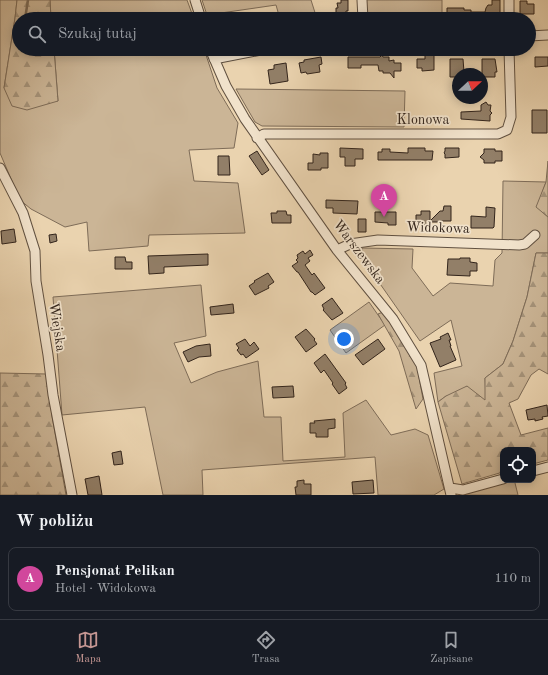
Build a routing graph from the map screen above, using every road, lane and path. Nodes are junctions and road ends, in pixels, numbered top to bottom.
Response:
1 (195, 0) edge
2 (362, 0) edge
3 (509, 0) edge
4 (199, 12) edge
5 (363, 12) edge
6 (509, 12) edge
7 (548, 35) edge
8 (536, 36) edge
9 (213, 56) edge
10 (230, 56) edge
11 (509, 56) edge
12 (214, 59) junction
13 (257, 138) junction
14 (0, 168) edge
15 (535, 235) dead end
16 (337, 250) junction
17 (548, 467) edge
18 (536, 470) edge
19 (500, 480) edge
20 (451, 491) edge
21 (72, 495) edge

1 - 4 street
2 - 5 street
3 - 6 street
7 - 8 street
9 - 12 street, Warszewska
10 - 12 street
11 - 13 street, Klonowa
12 - 13 street, Warszewska
13 - 16 street, Warszewska
14 - 21 street, Wiejska
15 - 16 street, Widokowa
16 - 20 street, Warszewska
17 - 18 street
19 - 20 street, Warszewska

